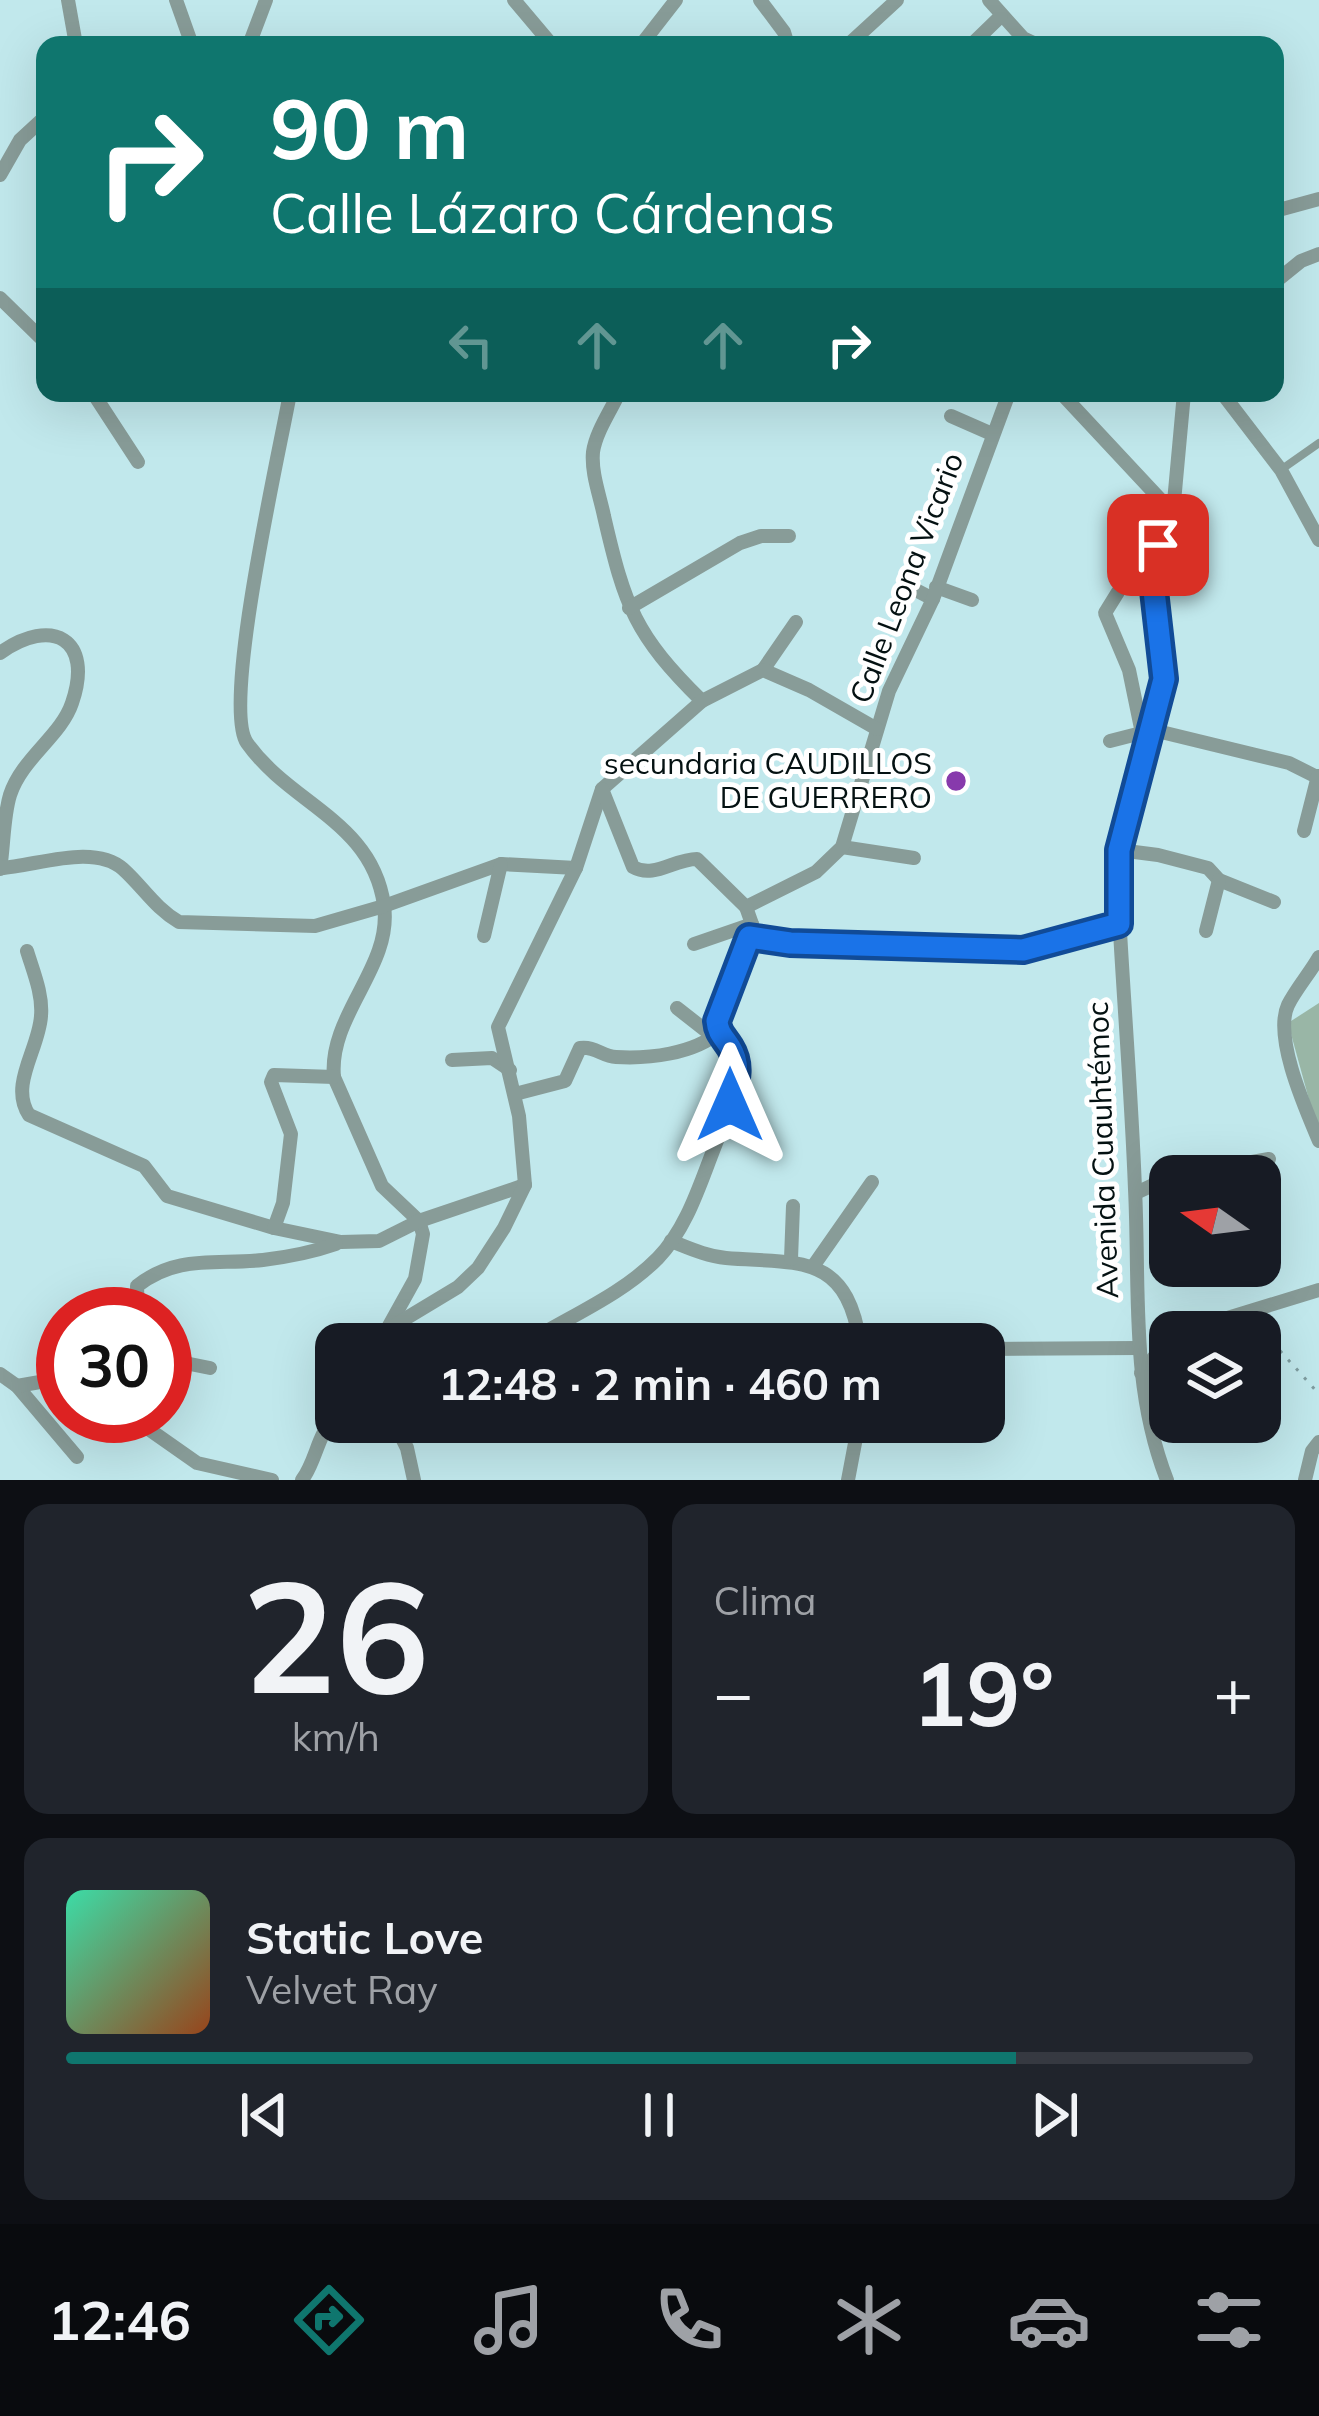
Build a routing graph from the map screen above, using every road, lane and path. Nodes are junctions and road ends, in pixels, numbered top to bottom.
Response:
1 (68, 0) edge
2 (176, 0) edge
3 (266, 0) edge
4 (514, 0) edge
5 (676, 0) edge
6 (760, 0) edge
7 (897, 0) edge
8 (989, 0) edge
9 (1001, 16) junction
10 (74, 36) edge
11 (189, 36) edge
12 (252, 36) edge
13 (544, 36) edge
14 (648, 36) edge
15 (785, 36) edge
16 (858, 36) edge
17 (980, 36) edge
18 (1021, 36) edge
19 (36, 125) edge
20 (0, 175) edge
21 (1319, 199) edge
22 (1284, 209) edge
23 (1319, 254) edge
24 (1284, 275) edge
25 (0, 298) edge
26 (36, 333) edge
27 (99, 402) edge
28 (288, 402) edge
29 (614, 402) edge
30 (1005, 402) edge
31 (1069, 402) edge
32 (1183, 402) edge
33 (1238, 402) edge
34 (951, 416) dead end
35 (992, 434) junction
36 (1319, 443) edge
37 (138, 462) dead end
38 (1281, 470) junction
39 (1173, 513) junction
40 (790, 536) dead end
41 (1319, 540) edge
42 (906, 585) dead end
43 (1118, 592) dead end
44 (934, 593) junction
45 (973, 600) dead end
46 (628, 608) junction
47 (796, 622) dead end
48 (0, 653) edge
49 (763, 670) junction
50 (702, 701) junction
51 (877, 729) junction
52 (1147, 732) junction
53 (1110, 741) dead end
54 (1318, 777) edge
55 (602, 789) junction
56 (1304, 831) dead end
57 (842, 847) junction
58 (1119, 850) junction
59 (914, 858) dead end
60 (501, 864) junction
61 (0, 868) edge
62 (576, 868) junction
63 (1219, 880) junction
64 (1274, 902) dead end
65 (384, 906) junction
66 (746, 907) junction
67 (1119, 924) junction
68 (751, 931) junction
69 (1205, 931) dead end
70 (484, 936) dead end
71 (694, 944) dead end
72 (27, 951) dead end
73 (1319, 957) edge
74 (677, 1008) dead end
75 (716, 1034) junction
76 (452, 1060) dead end
77 (510, 1070) junction
78 (334, 1077) junction
79 (514, 1094) junction
80 (1319, 1141) edge
81 (872, 1182) dead end
82 (525, 1185) junction
83 (1149, 1187) edge
84 (1136, 1193) junction
85 (794, 1206) dead end
86 (419, 1221) junction
87 (274, 1228) junction
88 (671, 1241) junction
89 (341, 1242) junction
90 (791, 1259) junction
91 (814, 1265) junction
92 (137, 1287) edge
93 (1319, 1290) edge
94 (1258, 1311) edge
95 (390, 1323) edge
96 (404, 1323) edge
97 (560, 1323) edge
98 (853, 1323) edge
99 (1138, 1348) junction
100 (1005, 1349) edge
101 (1281, 1353) edge
102 (1149, 1363) edge
103 (192, 1364) edge
104 (210, 1368) dead end
105 (1141, 1373) junction
106 (0, 1374) edge
107 (36, 1383) edge
108 (17, 1386) junction
109 (1319, 1394) edge
110 (1319, 1442) edge
111 (168, 1443) edge
112 (320, 1443) edge
113 (404, 1443) edge
114 (855, 1443) edge
115 (76, 1457) dead end
116 (272, 1480) edge
117 (302, 1480) edge
118 (414, 1480) edge
119 (848, 1480) edge
120 (1167, 1480) edge
121 (1304, 1480) edge

1 - 10 street
2 - 11 street
3 - 12 street
4 - 13 street
5 - 14 street
6 - 15 street
7 - 16 street
8 - 9 street
9 - 17 street
9 - 18 street
19 - 20 street
21 - 22 street
23 - 24 street
25 - 26 street
27 - 37 street
28 - 65 street
29 - 46 street
30 - 35 street, Calle Leona Vicario
31 - 39 street
32 - 39 street, Avenida Cuauhtémoc
33 - 38 street
34 - 35 street
35 - 44 street, Calle Leona Vicario
36 - 38 lane
38 - 41 street
39 - 52 street, Avenida Cuauhtémoc
40 - 46 street
42 - 44 street
43 - 52 street
44 - 45 street
44 - 51 street, Calle Leona Vicario
46 - 50 street
47 - 49 street
48 - 61 street
49 - 50 street
49 - 51 street
50 - 55 street
51 - 57 street, Calle Leona Vicario
52 - 53 street
52 - 54 street
52 - 58 street, Avenida Cuauhtémoc
54 - 56 street
55 - 62 street
55 - 66 street
57 - 59 street
57 - 66 street
58 - 63 street
58 - 67 street, Avenida Cuauhtémoc
60 - 62 street
60 - 65 street
60 - 70 street
61 - 65 street
62 - 77 street
63 - 64 street
63 - 69 street
65 - 78 street
66 - 68 street
67 - 68 street
67 - 84 street, Avenida Cuauhtémoc
68 - 71 street
68 - 75 street
72 - 87 street
73 - 80 street
74 - 75 street
75 - 79 street
75 - 88 street
76 - 77 street
77 - 79 street
78 - 86 street
78 - 87 street
79 - 82 street
81 - 91 street
82 - 86 street
82 - 96 street
83 - 84 street
84 - 99 street, Avenida Cuauhtémoc
85 - 90 street
86 - 89 street
86 - 95 street
87 - 89 street
88 - 90 street
88 - 97 street
89 - 92 street
90 - 91 street
91 - 98 street
93 - 94 street
99 - 100 street
99 - 105 street, Avenida Cuauhtémoc
101 - 109 path
102 - 105 street
103 - 104 street
105 - 120 street, Avenida Cuauhtémoc
106 - 108 street
107 - 108 street
108 - 115 street
110 - 121 street
111 - 116 street
112 - 117 street
113 - 118 street
114 - 119 street

